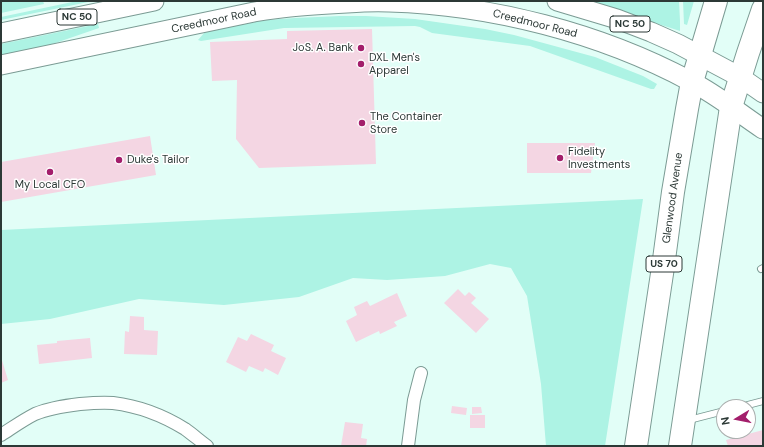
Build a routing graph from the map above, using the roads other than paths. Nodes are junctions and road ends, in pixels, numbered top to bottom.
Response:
1 (154, 1) edge
2 (557, 1) edge
3 (716, 1) edge
4 (763, 9) edge
5 (1, 33) edge
6 (699, 56) junction
7 (1, 65) edge
8 (740, 77) junction
9 (692, 82) junction
10 (763, 93) edge
11 (731, 107) junction
12 (763, 130) edge
13 (421, 373) dead end
14 (716, 413) edge
15 (684, 421) junction
16 (1, 435) edge
17 (206, 446) edge
18 (408, 446) edge
19 (636, 446) edge
20 (680, 446) edge

1 - 5 main road, NC 50
2 - 6 main road, NC 50
3 - 6 highway, Glenwood Avenue / US 70
4 - 8 highway
6 - 8 main road
6 - 9 highway, Glenwood Avenue / US 70
7 - 9 main road, Creedmoor Road / NC 50
8 - 10 main road
8 - 11 highway
9 - 11 main road, Creedmoor Road / NC 50
9 - 19 highway, Glenwood Avenue / US 70
11 - 12 main road, Creedmoor Road
11 - 15 highway
13 - 18 street
14 - 15 lane
15 - 20 highway
16 - 17 street

